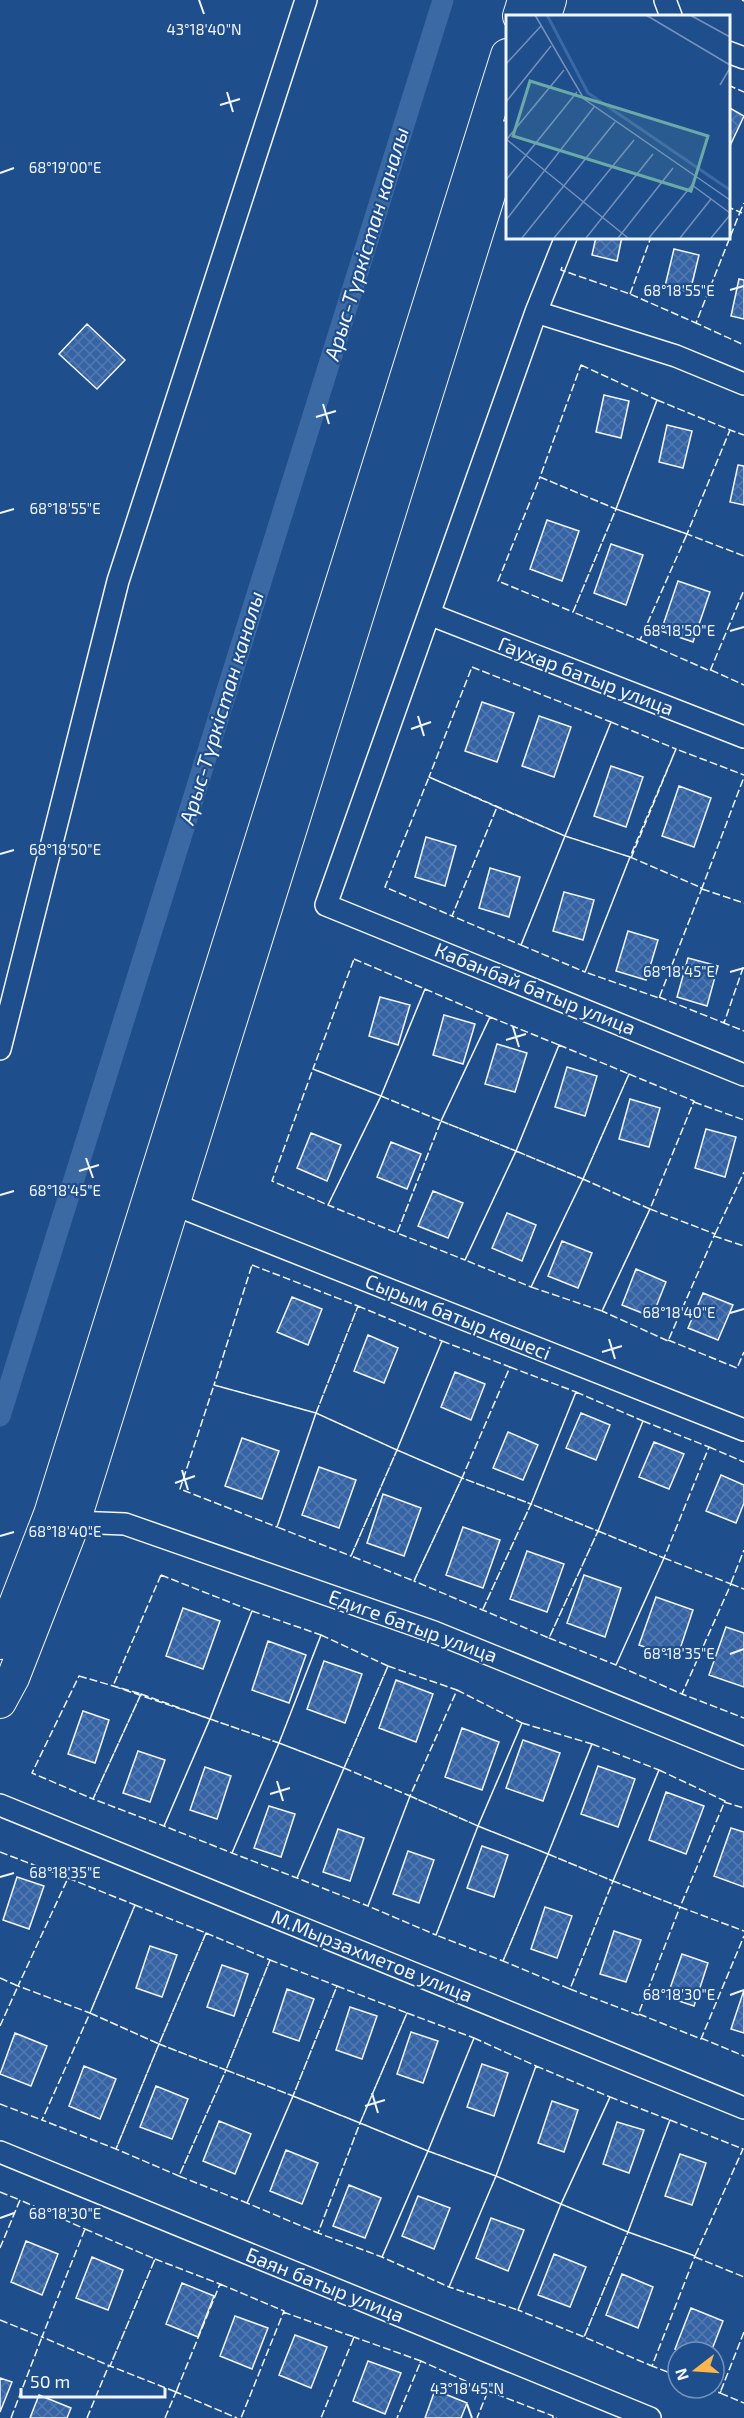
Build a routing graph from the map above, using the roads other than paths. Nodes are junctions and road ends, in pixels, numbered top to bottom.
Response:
1 (306, 0) edge
2 (524, 0) edge
3 (550, 0) edge
4 (519, 15) edge
5 (545, 15) edge
6 (729, 52) edge
7 (506, 58) edge
8 (744, 58) edge
9 (506, 140) edge
10 (566, 238) edge
11 (536, 312) junction
12 (744, 384) edge
13 (429, 614) junction
14 (744, 737) edge
15 (0, 1049) edge
16 (744, 1075) edge
17 (173, 1204) junction
18 (744, 1430) edge
19 (74, 1522) junction
20 (0, 1643) edge
21 (0, 1702) edge
22 (744, 1758) edge
23 (0, 1805) edge
24 (744, 2108) edge
25 (0, 2152) edge
26 (650, 2418) edge

1 - 15 street
2 - 4 highway
3 - 5 highway
6 - 8 street
7 - 20 highway
9 - 17 highway
10 - 11 street
11 - 12 street
11 - 13 street
13 - 14 street, Гаухар батыр улица
13 - 16 street, Кабанбай батыр улица
17 - 18 street, Сырым батыр көшесі
17 - 19 highway
19 - 21 highway
19 - 22 street, Едиге батыр улица
23 - 24 street, М.Мырзахметов улица
25 - 26 street, Баян батыр улица

